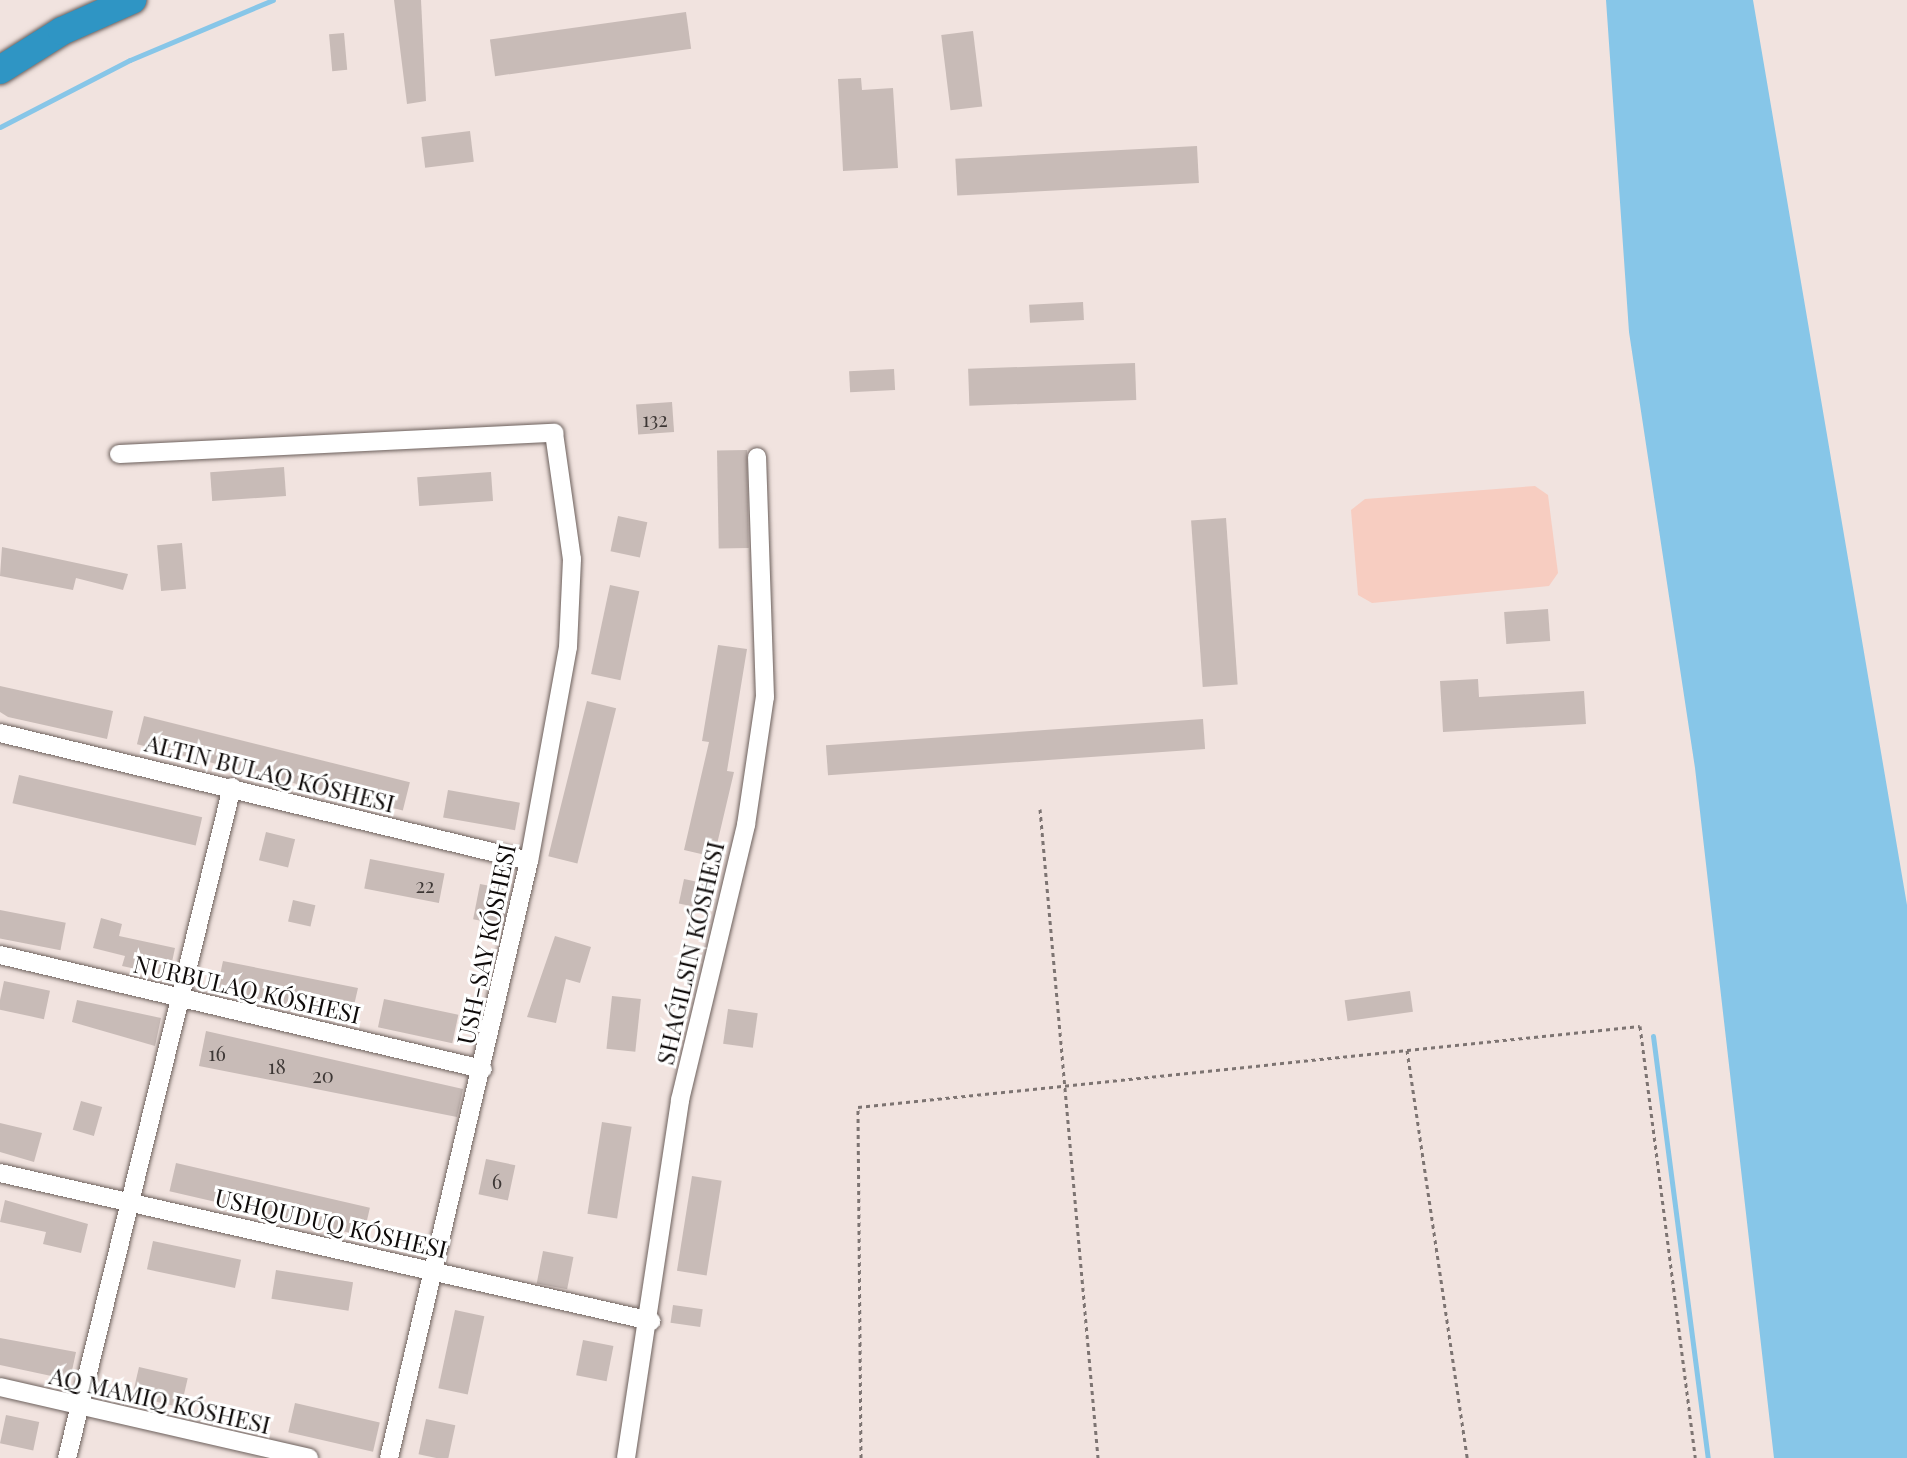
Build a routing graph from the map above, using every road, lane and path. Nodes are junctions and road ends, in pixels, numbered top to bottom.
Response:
1 (132, 0) edge
2 (0, 70) edge
3 (119, 454) dead end
4 (757, 457) dead end
5 (0, 733) edge
6 (232, 787) junction
7 (1040, 809) dead end
8 (529, 861) junction
9 (0, 955) edge
10 (180, 998) junction
11 (1407, 1050) junction
12 (483, 1069) junction
13 (1067, 1087) junction
14 (0, 1173) edge
15 (130, 1201) junction
16 (434, 1271) junction
17 (651, 1321) junction
18 (0, 1387) edge
19 (79, 1408) junction
20 (67, 1458) edge
21 (309, 1458) edge
22 (389, 1458) edge
23 (626, 1458) edge
24 (861, 1458) edge
25 (1098, 1458) edge
26 (1467, 1458) edge
27 (1695, 1458) edge

1 - 2 highway
3 - 8 street, USH-SAY KÓSHESI
4 - 17 street
5 - 6 street
6 - 8 street
6 - 10 street
7 - 13 path
8 - 12 street, USH-SAY KÓSHESI
9 - 10 street, NURBULAQ KÓSHESI
10 - 12 street, NURBULAQ KÓSHESI
10 - 15 street
11 - 13 path
11 - 26 path
11 - 27 path
12 - 16 street, USH-SAY KÓSHESI
13 - 24 path
13 - 25 path
14 - 15 street, USHQUDUQ KÓSHESI
15 - 16 street, USHQUDUQ KÓSHESI
15 - 19 street
16 - 17 street, USHQUDUQ KÓSHESI
16 - 22 street, USH-SAY KÓSHESI
17 - 23 street
18 - 19 street
19 - 20 street
19 - 21 street

